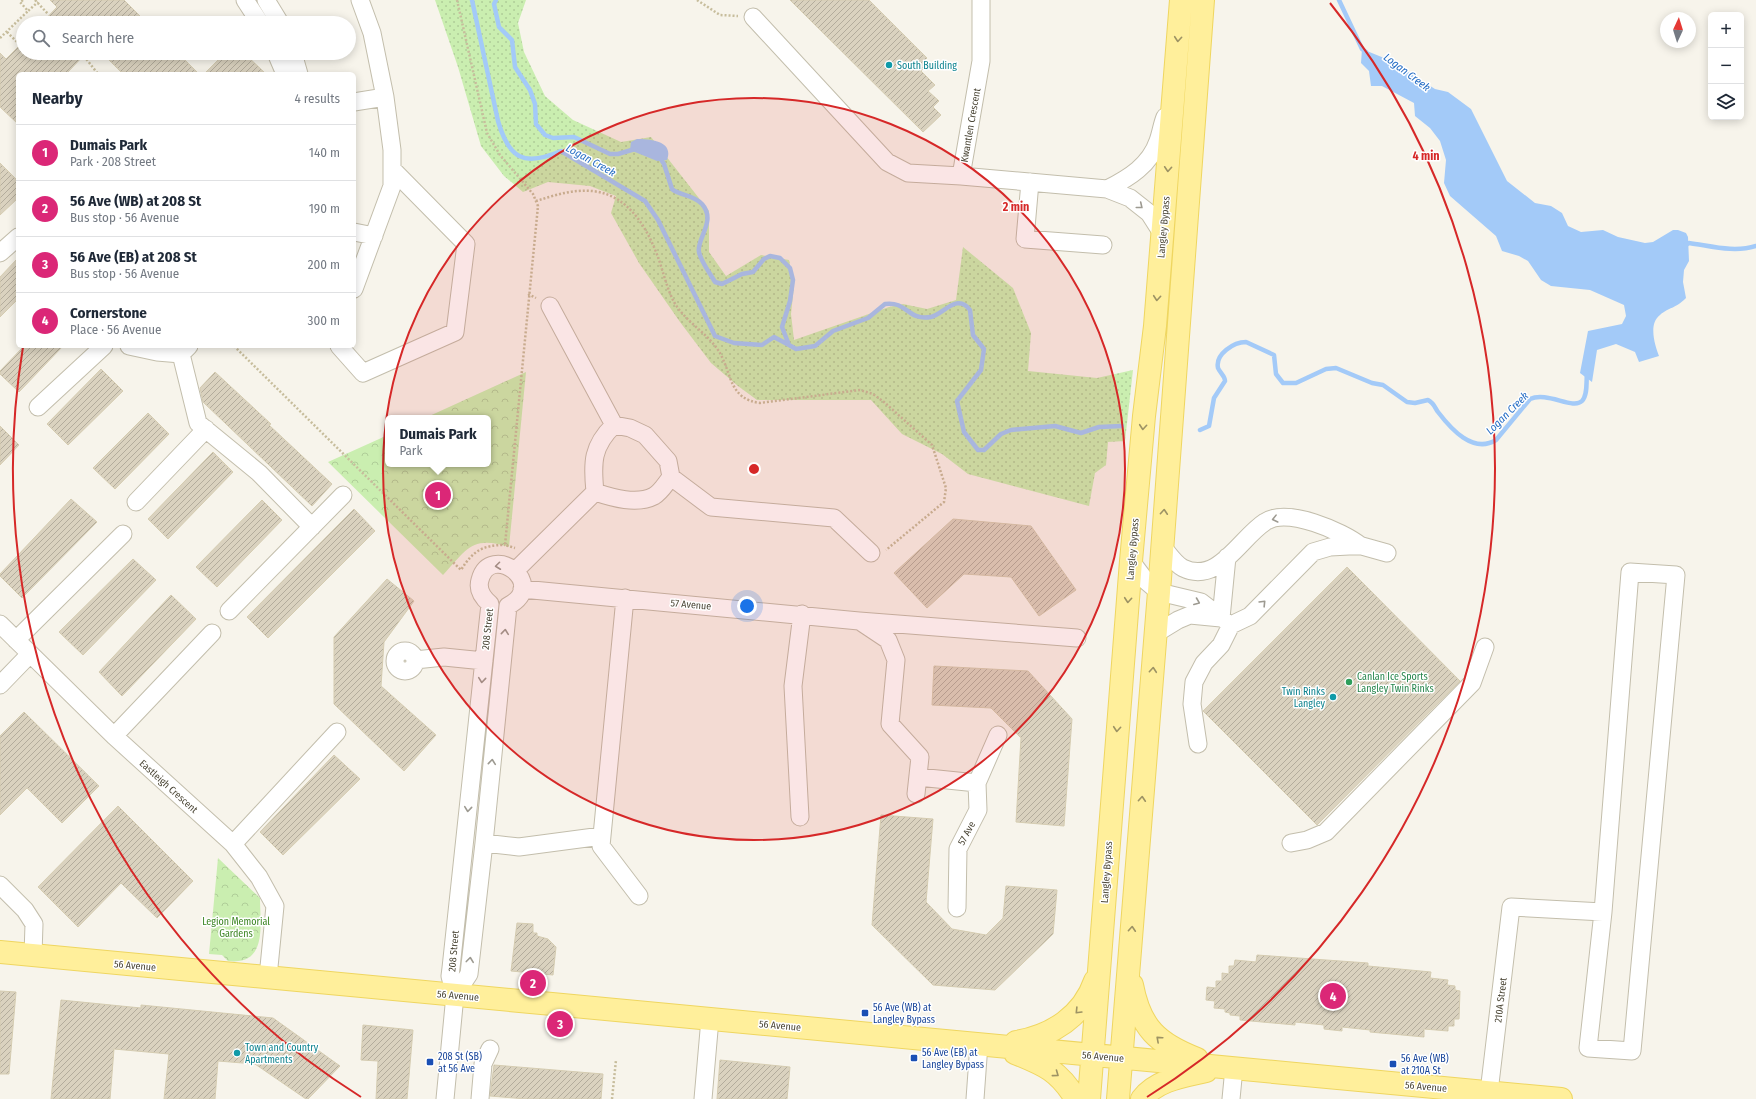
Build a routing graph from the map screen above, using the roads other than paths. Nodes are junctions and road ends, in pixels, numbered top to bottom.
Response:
1 (245, 0) edge
2 (266, 0) edge
3 (360, 0) edge
4 (981, 0) edge
5 (1181, 0) edge
6 (1204, 0) edge
7 (255, 16) edge
8 (276, 16) edge
9 (753, 17) road end
10 (279, 60) edge
11 (295, 60) edge
12 (284, 72) edge
13 (298, 72) edge
14 (1174, 90) junction
15 (385, 97) junction
16 (356, 102) edge
17 (392, 169) junction
18 (961, 176) junction
19 (1030, 182) junction
20 (1107, 189) junction
21 (356, 232) edge
22 (1163, 235) junction
23 (374, 236) junction
24 (16, 239) edge
25 (1103, 245) dead end
26 (0, 254) edge
27 (356, 284) edge
28 (550, 306) dead end
29 (102, 348) edge
30 (138, 348) edge
31 (341, 348) edge
32 (185, 350) edge
33 (38, 407) dead end
34 (614, 425) junction
35 (206, 429) junction
36 (670, 477) junction
37 (595, 492) junction
38 (343, 496) dead end
39 (136, 502) dead end
40 (1312, 523) junction
41 (312, 527) junction
42 (123, 534) dead end
43 (1162, 546) junction
44 (1362, 546) junction
45 (1313, 552) junction
46 (871, 553) road end
47 (1388, 553) dead end
48 (1227, 557) junction
49 (1131, 561) junction
50 (516, 570) junction
51 (522, 589) junction
52 (1159, 592) junction
53 (625, 598) junction
54 (229, 612) dead end
55 (802, 614) junction
56 (859, 621) junction
57 (1226, 622) junction
58 (0, 624) edge
59 (212, 632) dead end
60 (1155, 634) junction
61 (1077, 638) dead end
62 (16, 640) junction
63 (1485, 647) dead end
64 (30, 654) junction
65 (415, 660) dead end
66 (484, 661) junction
67 (0, 685) edge
68 (337, 732) dead end
69 (998, 735) dead end
70 (114, 736) junction
71 (1198, 744) dead end
72 (918, 777) junction
73 (977, 783) junction
74 (916, 794) dead end
75 (800, 817) dead end
76 (602, 836) junction
77 (484, 843) junction
78 (1291, 843) dead end
79 (233, 844) junction
80 (0, 885) edge
81 (639, 896) dead end
82 (957, 908) dead end
83 (1603, 912) junction
84 (0, 952) edge
85 (33, 955) junction
86 (1100, 964) junction
87 (1129, 968) junction
88 (268, 977) junction
89 (455, 995) junction
90 (710, 1019) junction
91 (987, 1045) junction
92 (490, 1049) dead end
93 (1093, 1055) junction
94 (1122, 1058) junction
95 (1227, 1068) junction
96 (1489, 1092) junction
97 (1461, 1094) edge
98 (445, 1099) edge
99 (480, 1099) edge
100 (703, 1099) edge
101 (975, 1099) edge
102 (1076, 1099) edge
103 (1089, 1099) edge
104 (1118, 1099) edge
105 (1142, 1099) edge
106 (1231, 1099) edge
107 (1561, 1099) edge

1 - 7 street
2 - 8 street
3 - 15 street
4 - 18 street, Kwantlen Crescent
5 -> 14 main road, Langley Bypass
43 -> 6 main road
9 - 18 street
10 - 12 street
11 - 13 street
14 - 20 street
14 -> 22 main road, Langley Bypass
15 - 16 street
15 - 17 street
17 - 23 street
17 - 31 street
18 - 19 street, Kwantlen Crescent
19 - 20 street, Kwantlen Crescent
19 - 25 street
20 -> 22 street, Kwantlen Crescent
21 - 23 street
22 -> 49 main road, Langley Bypass
23 - 27 street
24 - 26 street
28 - 34 street
29 - 33 street
30 - 32 street
32 - 35 street
34 - 36 street
34 - 37 street
35 - 39 street
35 - 41 street
36 - 37 street
36 - 46 street
37 - 50 street
38 - 41 street
40 - 44 street
40 - 45 street
40 -> 48 street
41 - 54 street
42 - 62 street
43 - 48 street
43 - 52 main road
44 - 45 street
44 - 47 street
57 -> 45 street
48 - 57 street
49 - 52 street
49 -> 86 main road, Langley Bypass
50 - 51 street
50 -> 66 street, 208 Street
51 - 53 street, 57 Avenue
77 -> 51 street, 208 Street
52 -> 57 street
52 - 60 main road
53 - 55 street, 57 Avenue
53 - 76 street
55 - 56 street, 57 Avenue
55 - 75 street
56 - 61 street, 57 Avenue
56 - 72 street
57 - 60 street
57 - 71 street
58 - 62 street, Eastleigh Crescent
59 - 70 street
87 -> 60 main road
62 - 64 street, Eastleigh Crescent
63 - 78 street
64 - 67 street
64 - 70 street, Eastleigh Crescent
65 - 66 street
66 -> 89 street, 208 Street
68 - 79 street
69 - 73 street, 57 Ave
70 - 79 street, Eastleigh Crescent
72 - 73 street
72 - 74 street
73 - 82 street, 57 Ave
76 - 77 street
76 - 81 street
89 -> 77 street, 208 Street
79 - 88 street, Eastleigh Crescent
80 - 85 street
83 - 83 street
83 - 96 street, 210A Street
84 - 85 main road, 56 Avenue
85 - 88 main road, 56 Avenue
86 -> 91 main road
86 - 93 main road, Langley Bypass
87 - 94 main road
95 -> 87 main road
88 - 89 main road, 56 Avenue
89 - 90 main road, 56 Avenue
89 - 98 street, 208 Street
90 - 91 main road, 56 Avenue
90 - 100 street
91 - 93 main road, 56 Avenue
91 - 101 street
91 -> 102 main road
92 - 99 street
93 - 94 main road, 56 Avenue
93 - 103 main road, Langley Bypass
94 - 95 main road, 56 Avenue
94 - 104 main road
95 - 97 main road, 56 Avenue
95 - 105 main road
95 - 106 street
96 - 97 main road, 56 Avenue
96 - 107 main road, 56 Avenue

